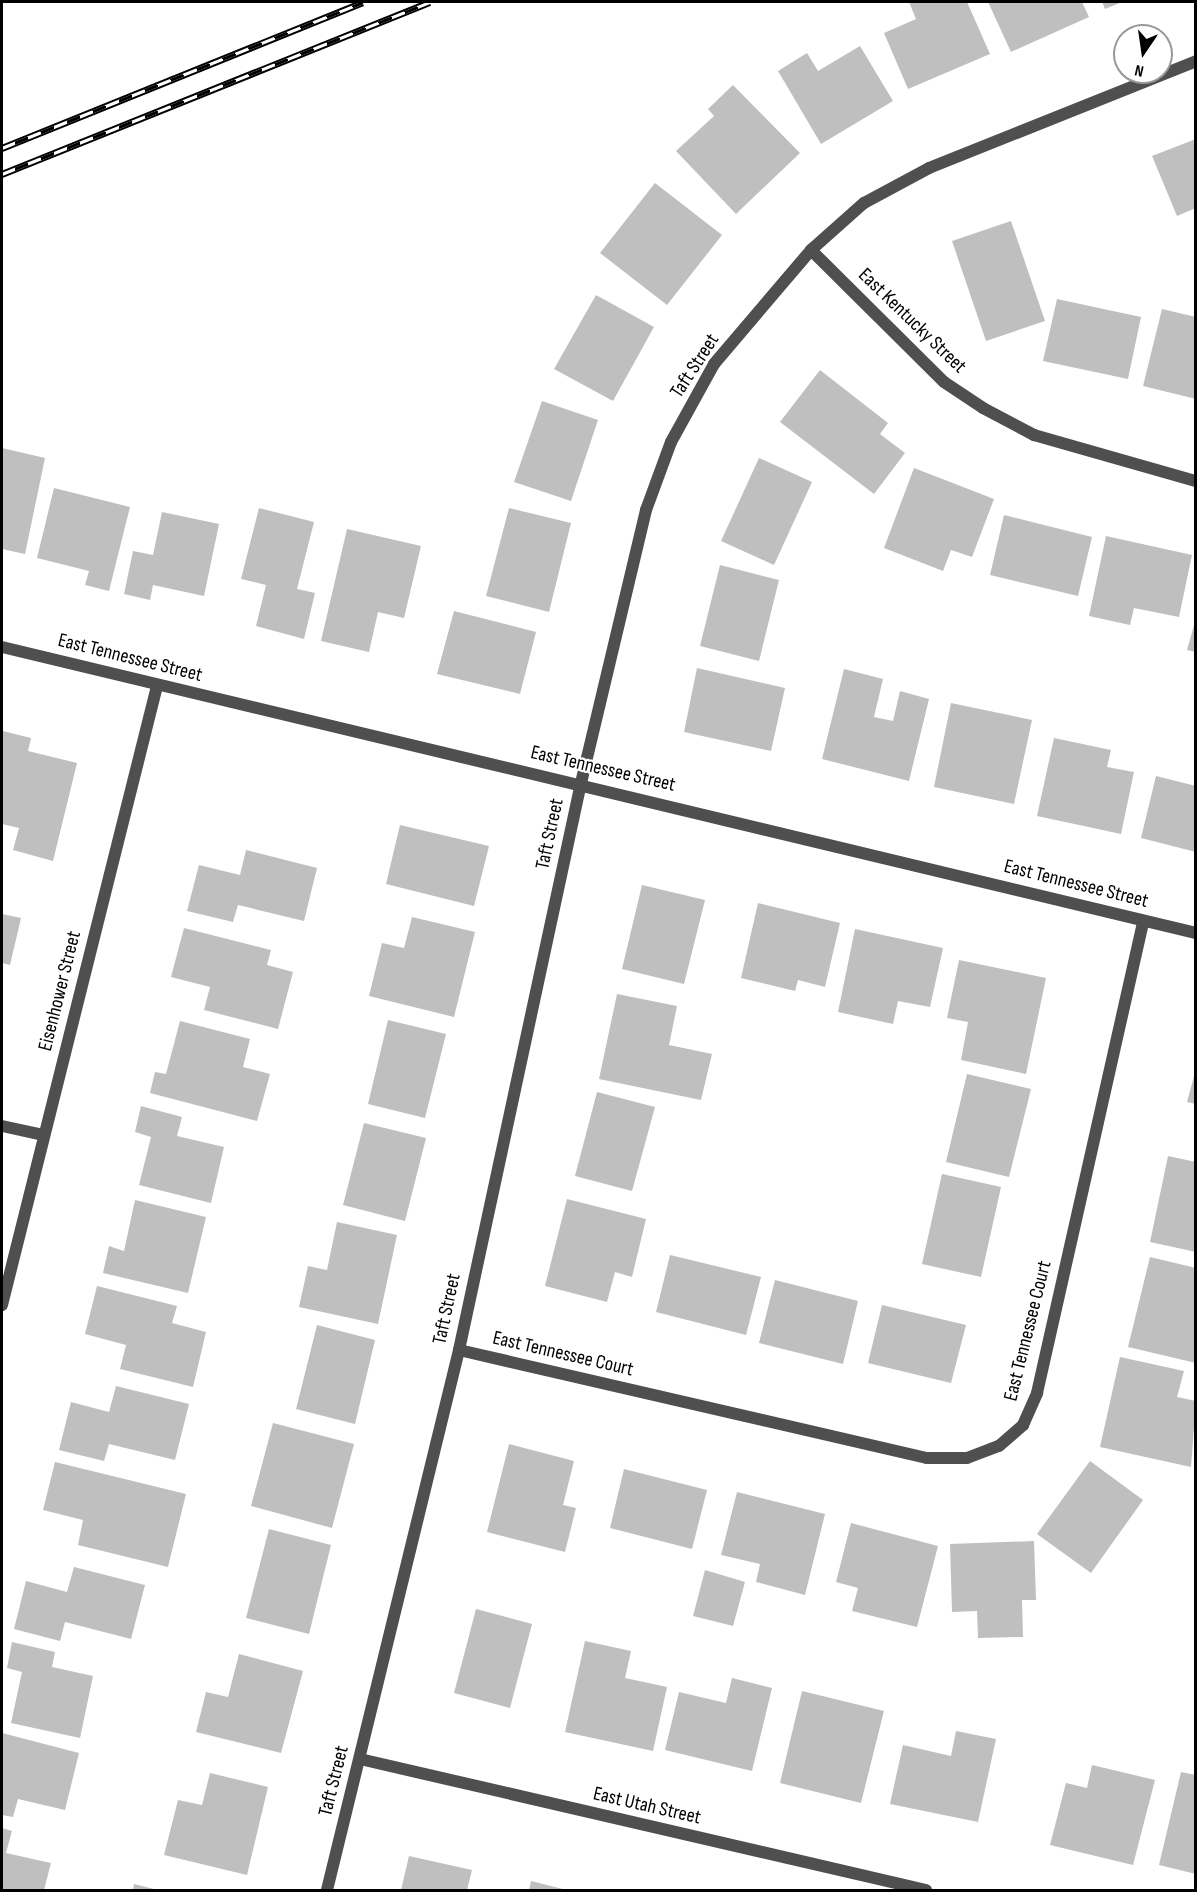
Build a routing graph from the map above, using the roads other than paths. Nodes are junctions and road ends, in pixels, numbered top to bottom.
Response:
1 (1196, 61) edge
2 (811, 250) junction
3 (1196, 481) edge
4 (2, 646) edge
5 (157, 686) junction
6 (581, 783) junction
7 (1143, 921) junction
8 (1196, 933) edge
9 (2, 1126) edge
10 (44, 1135) junction
11 (2, 1305) edge
12 (459, 1350) junction
13 (360, 1759) junction
14 (327, 1890) edge
15 (926, 1890) edge

1 - 2 street, Taft Street
2 - 3 street, East Kentucky Street
2 - 6 street, Taft Street
4 - 5 street, East Tennessee Street
5 - 6 street, East Tennessee Street
5 - 10 street, Eisenhower Street
6 - 7 street, East Tennessee Street
6 - 12 street, Taft Street
7 - 8 street, East Tennessee Street
7 - 12 street, East Tennessee Court
9 - 10 street
10 - 11 street, Eisenhower Street
12 - 13 street, Taft Street
13 - 14 street, Taft Street
13 - 15 street, East Utah Street

